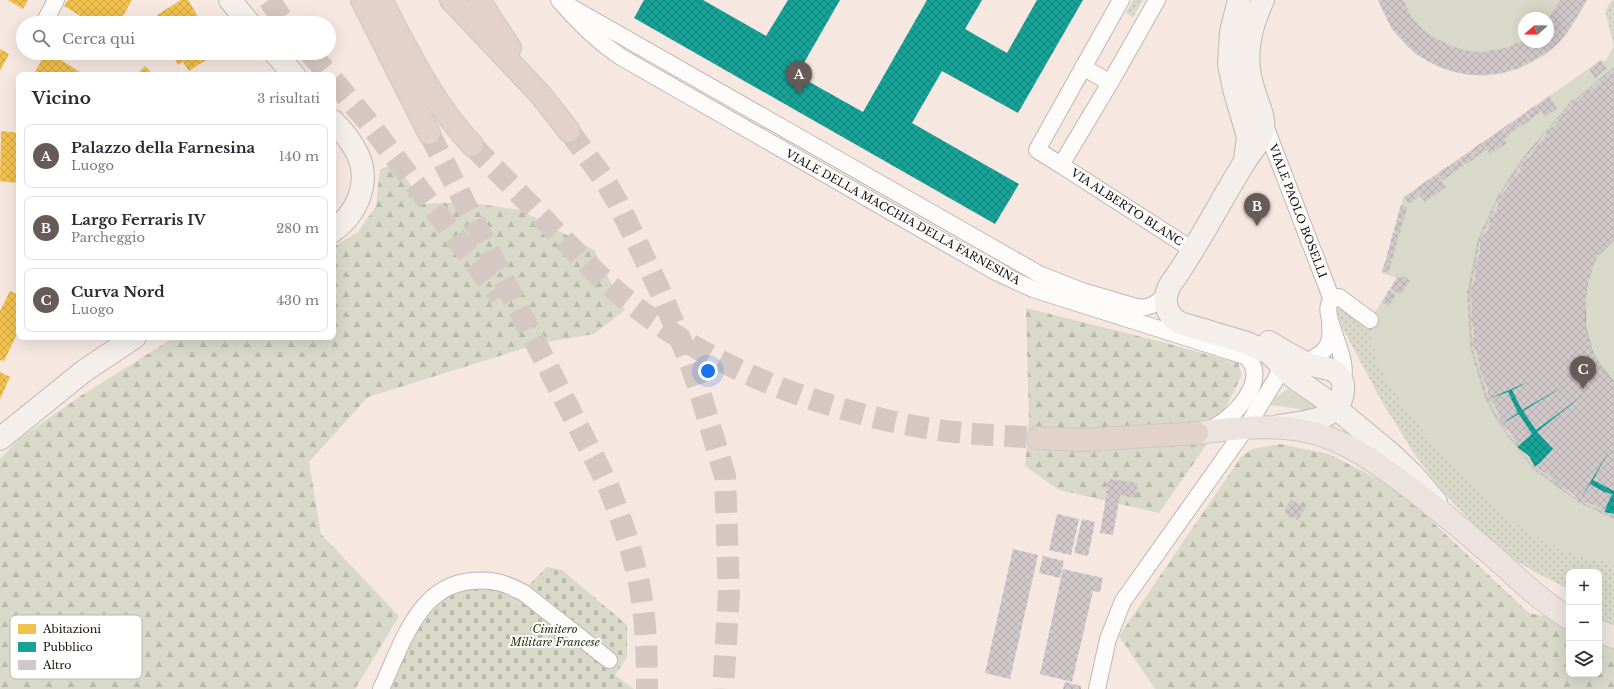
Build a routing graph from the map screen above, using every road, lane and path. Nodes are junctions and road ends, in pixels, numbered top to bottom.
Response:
1 (56, 0) edge
2 (230, 0) edge
3 (362, 0) edge
4 (381, 0) edge
5 (451, 0) edge
6 (479, 0) edge
7 (559, 0) edge
8 (1121, 0) edge
9 (1157, 0) edge
10 (1239, 0) edge
11 (1263, 0) edge
12 (48, 16) edge
13 (243, 16) edge
14 (281, 60) edge
15 (1083, 67) junction
16 (291, 72) edge
17 (1110, 83) junction
18 (540, 94) junction
19 (1264, 123) junction
20 (336, 124) edge
21 (569, 131) tunnel mouth
22 (429, 133) tunnel mouth
23 (472, 145) tunnel mouth
24 (1245, 162) junction
25 (1061, 165) junction
26 (947, 222) junction
27 (336, 229) edge
28 (1193, 250) junction
29 (996, 272) junction
30 (1177, 275) junction
31 (1165, 296) junction
32 (1332, 300) junction
33 (1328, 319) junction
34 (1370, 320) dead end
35 (130, 340) edge
36 (1278, 363) junction
37 (1305, 363) junction
38 (1342, 380) junction
39 (1336, 408) junction
40 (1272, 427) junction
41 (1246, 428) junction
42 (1197, 433) junction
43 (1038, 438) tunnel mouth
44 (0, 439) edge
45 (1446, 515) junction
46 (1566, 616) edge
47 (1602, 633) edge
48 (1614, 637) edge
49 (609, 660) dead end
50 (381, 689) edge
51 (1097, 689) edge

1 - 12 street
2 - 13 street
3 - 22 highway
4 - 23 highway
5 - 18 highway
6 - 18 highway
7 - 26 street, VIALE DELLA MACCHIA DELLA FARNESINA
7 - 29 street, VIALE DELLA MACCHIA DELLA FARNESINA
8 - 15 street
9 - 17 street
10 - 24 street
11 - 19 street, VIALE PAOLO BOSELLI
14 - 16 street
15 - 17 street
15 - 25 street, VIA ALBERTO BLANC
17 - 25 street
18 - 21 highway
19 - 24 street, VIALE PAOLO BOSELLI
19 - 32 street, VIALE PAOLO BOSELLI
20 - 27 street
24 - 28 street, VIALE PAOLO BOSELLI
25 - 28 street, VIA ALBERTO BLANC
26 - 29 street
26 - 31 street, VIALE DELLA MACCHIA DELLA FARNESINA
28 - 30 street, VIALE PAOLO BOSELLI
29 - 42 street, VIALE DELLA MACCHIA DELLA FARNESINA
30 - 31 street, VIALE PAOLO BOSELLI
30 - 37 street
31 - 36 street
32 - 33 street
32 - 34 street
33 - 37 street
33 - 38 street
35 - 44 street
36 - 39 street
36 - 41 street
37 - 38 street
38 - 39 street
39 - 40 street
39 - 45 street
40 - 41 main road
40 - 45 main road
41 - 42 main road
41 - 51 street
42 - 43 highway
45 - 46 main road
47 - 48 main road
49 - 50 street

